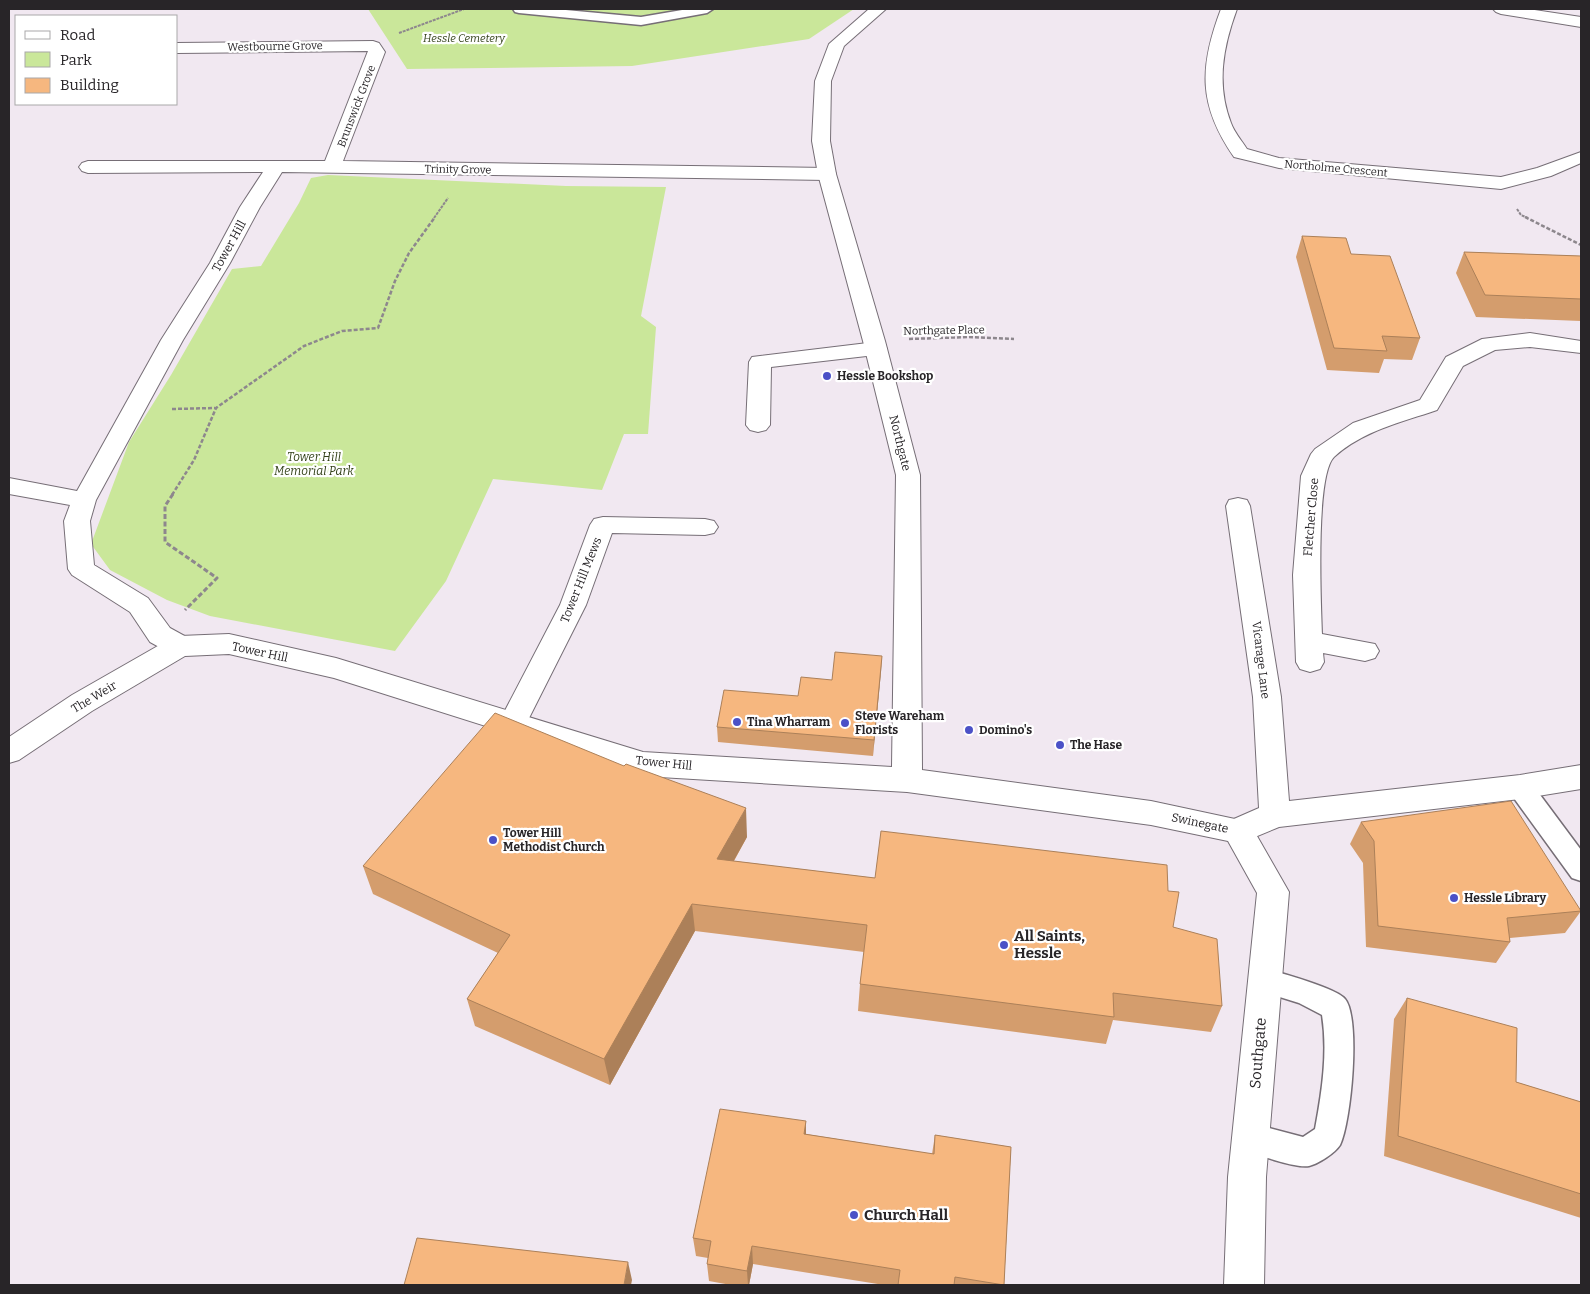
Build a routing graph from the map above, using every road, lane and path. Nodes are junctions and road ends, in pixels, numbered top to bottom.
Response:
1 (464, 9) edge
2 (519, 9) edge
3 (707, 9) edge
4 (878, 9) edge
5 (1229, 9) edge
6 (1501, 9) edge
7 (1581, 22) edge
8 (373, 46) junction
9 (178, 48) edge
10 (1581, 157) edge
11 (276, 166) junction
12 (88, 167) dead end
13 (332, 167) junction
14 (464, 169) junction
15 (827, 174) junction
16 (1501, 183) junction
17 (1581, 245) edge
18 (1014, 339) dead end
19 (875, 345) junction
20 (1581, 347) edge
21 (758, 425) dead end
22 (9, 486) edge
23 (84, 500) junction
24 (1238, 506) dead end
25 (705, 527) dead end
26 (170, 640) junction
27 (1364, 651) dead end
28 (512, 724) junction
29 (9, 752) edge
30 (1581, 777) edge
31 (906, 780) junction
32 (1520, 787) junction
33 (1275, 815) junction
34 (1238, 831) junction
35 (1581, 870) edge
36 (1264, 980) junction
37 (1250, 1138) junction
38 (1244, 1285) edge

1 - 8 path
2 - 3 lane
4 - 15 street, Northgate
5 - 16 street, Northolme Crescent
6 - 7 street
8 - 9 street, Westbourne Grove
8 - 13 street, Brunswick Grove
10 - 16 street, Northolme Crescent
11 - 12 street, Trinity Grove
11 - 13 street, Trinity Grove
11 - 23 street, Tower Hill
13 - 14 street, Trinity Grove
14 - 15 street, Trinity Grove
14 - 26 path
15 - 19 street, Northgate
16 - 17 path
18 - 19 path, Northgate Place
19 - 21 street
19 - 31 street, Northgate
20 - 27 street, Fletcher Close
22 - 23 street
23 - 26 street, Tower Hill
24 - 33 street, Vicarage Lane
25 - 28 street, Tower Hill Mews
26 - 28 street, Tower Hill
26 - 29 street, The Weir
28 - 31 street, Tower Hill
30 - 32 street, Swinegate
31 - 34 street, Swinegate
32 - 33 street, Swinegate
32 - 35 lane
33 - 34 street, Swinegate
34 - 36 street, Southgate
36 - 37 street, Southgate
36 - 37 lane
37 - 38 street, Southgate

